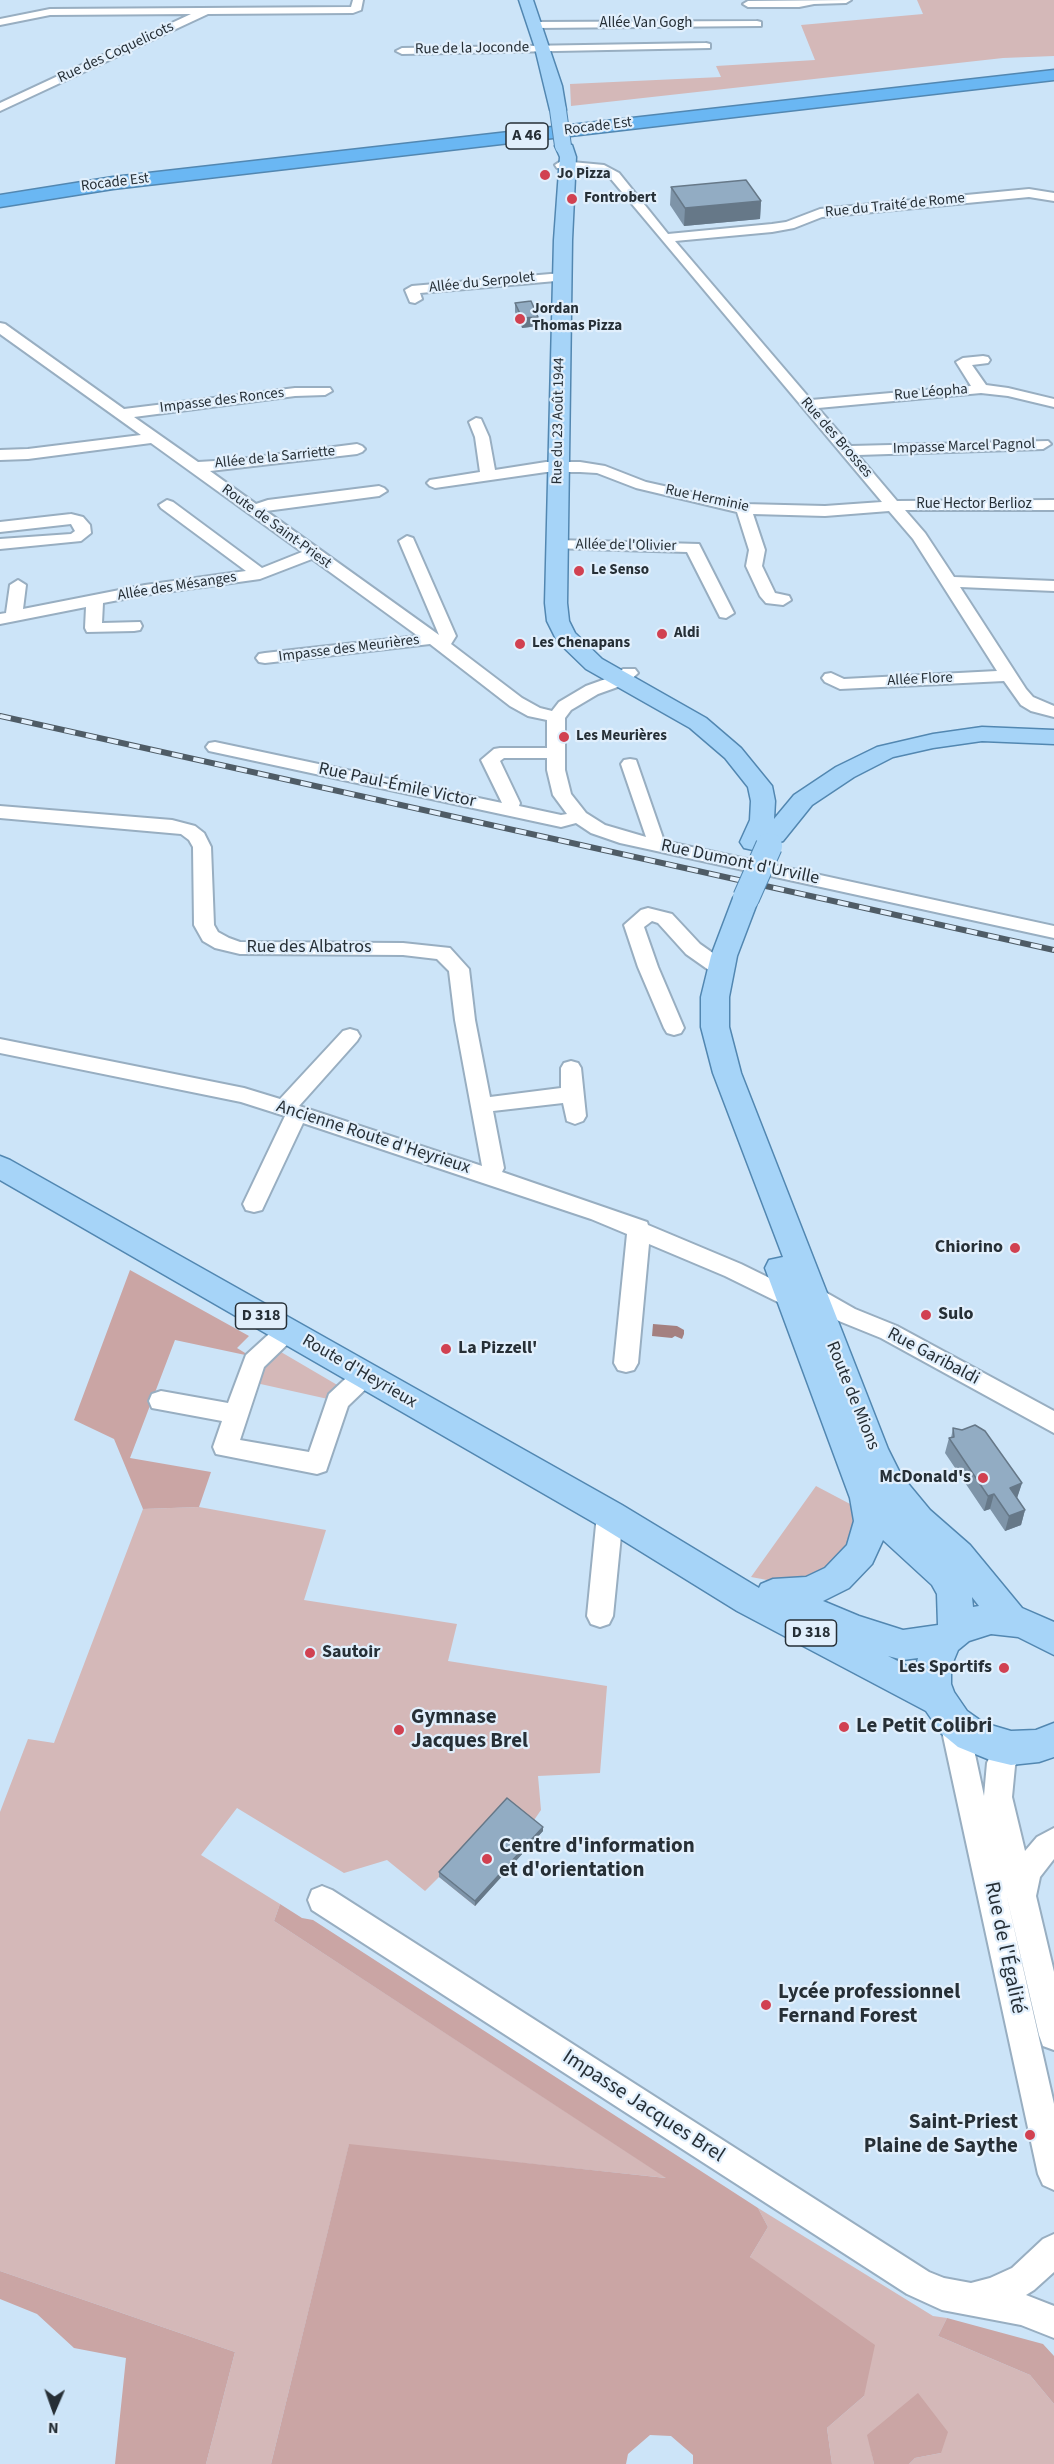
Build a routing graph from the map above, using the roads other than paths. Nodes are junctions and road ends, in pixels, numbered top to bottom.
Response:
1 (233, 0) edge
2 (358, 0) edge
3 (526, 0) edge
4 (846, 0) edge
5 (810, 1) edge
6 (748, 4) dead end
7 (211, 9) junction
8 (0, 14) edge
9 (29, 16) junction
10 (0, 22) edge
11 (757, 24) dead end
12 (535, 25) junction
13 (706, 46) dead end
14 (543, 48) junction
15 (402, 51) dead end
16 (1054, 70) edge
17 (1054, 75) edge
18 (0, 107) edge
19 (564, 169) junction
20 (0, 194) edge
21 (1054, 197) edge
22 (0, 201) edge
23 (665, 238) junction
24 (562, 277) junction
25 (415, 299) dead end
26 (2, 331) edge
27 (983, 360) dead end
28 (981, 389) junction
29 (325, 392) dead end
30 (1054, 403) edge
31 (807, 405) junction
32 (120, 414) junction
33 (476, 422) dead end
34 (153, 438) junction
35 (1043, 444) dead end
36 (357, 449) dead end
37 (848, 451) junction
38 (0, 454) edge
39 (558, 466) junction
40 (194, 467) junction
41 (488, 475) junction
42 (435, 483) dead end
43 (379, 491) dead end
44 (1054, 504) edge
45 (168, 505) dead end
46 (894, 505) junction
47 (744, 509) junction
48 (253, 510) junction
49 (0, 527) edge
50 (407, 541) dead end
51 (0, 544) edge
52 (557, 545) junction
53 (314, 554) junction
54 (260, 574) junction
55 (949, 582) junction
56 (18, 585) dead end
57 (1054, 586) edge
58 (783, 600) dead end
59 (95, 601) junction
60 (726, 613) dead end
61 (7, 618) edge
62 (134, 626) dead end
63 (438, 642) junction
64 (265, 658) dead end
65 (618, 673) junction
66 (1010, 676) junction
67 (831, 678) dead end
68 (1045, 710) edge
69 (556, 717) junction
70 (1054, 736) edge
71 (215, 747) dead end
72 (555, 753) junction
73 (630, 764) dead end
74 (508, 810) junction
75 (0, 812) edge
76 (579, 817) junction
77 (765, 841) junction
78 (654, 844) junction
79 (1054, 932) edge
80 (712, 963) junction
81 (674, 1028) dead end
82 (350, 1035) dead end
83 (0, 1046) edge
84 (571, 1068) dead end
85 (572, 1094) junction
86 (482, 1105) junction
87 (290, 1111) junction
88 (575, 1116) dead end
89 (0, 1167) edge
90 (489, 1176) junction
91 (254, 1204) dead end
92 (639, 1228) junction
93 (733, 1270) junction
94 (796, 1282) junction
95 (287, 1331) junction
96 (626, 1363) dead end
97 (365, 1375) junction
98 (161, 1401) dead end
99 (236, 1414) junction
100 (1054, 1424) edge
101 (867, 1498) junction
102 (610, 1515) junction
103 (687, 1560) junction
104 (769, 1594) junction
105 (600, 1616) dead end
106 (1011, 1620) junction
107 (951, 1634) junction
108 (1054, 1640) edge
109 (947, 1711) junction
110 (1040, 1747) edge
111 (1054, 1841) edge
112 (1022, 1899) junction
113 (322, 1900) dead end
114 (1054, 2035) edge
115 (1054, 2174) edge
116 (1054, 2250) edge
117 (971, 2300) junction
118 (1054, 2322) edge

1 - 7 street, Rue des Coquelicots
2 - 7 street
3 - 12 main road, Rue du 23 Août 1944
4 - 5 street
5 - 6 street
7 - 9 street
7 - 18 street, Rue des Coquelicots
8 - 9 street
9 - 10 street
11 - 12 street, Allée Van Gogh
12 - 14 main road, Rue du 23 Août 1944
13 - 14 street, Rue de la Joconde
14 - 15 street, Rue de la Joconde
14 - 19 main road, Rue du 23 Août 1944, bridge
16 - 20 highway, Rocade Est / A 46
17 - 22 highway, Rocade Est / A 46
19 - 23 street, Rue des Brosses
19 - 24 main road, Rue du 23 Août 1944
21 - 23 street, Rue du Traité de Rome
23 - 31 street, Rue des Brosses
24 - 25 street, Allée du Serpolet
24 - 39 main road, Rue du 23 Août 1944
26 - 32 street, Route de Saint-Priest
27 - 28 street
28 - 30 street, Rue Léopha
28 - 31 street, Rue Léopha
29 - 32 street, Impasse des Ronces
31 - 37 street, Rue des Brosses
32 - 34 street, Route de Saint-Priest
33 - 41 street
34 - 38 street
34 - 40 street, Route de Saint-Priest
35 - 37 street, Impasse Marcel Pagnol
36 - 40 street, Allée de la Sarriette
37 - 46 street, Rue des Brosses
39 - 41 street, Rue Herminie
39 - 47 street, Rue Herminie
39 - 52 main road, Rue du 23 Août 1944
40 - 48 street, Route de Saint-Priest
41 - 42 street, Rue Herminie
43 - 48 street
44 - 46 street, Rue Hector Berlioz
45 - 54 street, Allée des Mésanges
46 - 47 street, Rue Herminie
46 - 55 street, Rue des Brosses
47 - 58 street
48 - 53 street, Route de Saint-Priest
49 - 51 street
50 - 63 street
52 - 60 street, Allée de l'Olivier
52 - 65 main road, Rue du 23 Août 1944
53 - 54 street, Allée des Mésanges
53 - 63 street, Route de Saint-Priest
54 - 59 street, Allée des Mésanges
55 - 57 street
55 - 66 street, Rue des Brosses
56 - 61 street, Allée des Mésanges
59 - 61 street, Allée des Mésanges
59 - 62 street, Allée des Mésanges
63 - 64 street, Impasse des Meurières
63 - 69 street, Route de Saint-Priest
65 - 69 street
65 - 77 main road, Rue du 23 Août 1944
66 - 67 street, Allée Flore
66 - 68 street, Rue des Brosses
69 - 72 street, Rue Dumont d'Urville
70 - 77 main road
71 - 74 street, Rue Paul-Émile Victor
72 - 74 street
72 - 76 street, Rue Dumont d'Urville
73 - 78 street
74 - 76 street, Rue Paul-Émile Victor
75 - 86 street, Rue des Albatros
76 - 78 street, Rue Dumont d'Urville
77 - 80 main road, Route de Mions, bridge
78 - 79 street, Rue Dumont d'Urville
80 - 81 street
80 - 94 main road, Route de Mions
82 - 87 street
83 - 87 street, Ancienne Route d'Heyrieux
84 - 85 street
85 - 86 street
85 - 88 street
86 - 90 street, Rue des Albatros
87 - 90 street, Ancienne Route d'Heyrieux
87 - 91 street
89 - 95 main road, Route d'Heyrieux / D 318
90 - 92 street, Ancienne Route d'Heyrieux
92 - 93 street, Ancienne Route d'Heyrieux
92 - 96 street
93 - 94 street, Ancienne Route d'Heyrieux
93 - 94 street, Ancienne Route d'Heyrieux
94 - 100 street, Rue Garibaldi
94 - 101 main road, Route de Mions
94 - 106 main road, Route de Mions
95 - 97 main road, Route d'Heyrieux / D 318
95 - 99 street
97 - 99 street
97 - 102 main road, Route d'Heyrieux / D 318
98 - 99 street
101 - 104 main road, Route de Mions
101 - 107 main road, Route de Mions
102 - 103 main road, Route d'Heyrieux / D 318
102 - 105 street
103 - 104 main road, Route d'Heyrieux / D 318
103 - 109 main road, Route d'Heyrieux / D 318
104 - 107 main road, Route d'Heyrieux / D 318
106 - 107 main road, Route d'Heyrieux
106 - 108 main road
107 - 109 main road
109 - 110 main road, Route d'Heyrieux
109 - 115 street, Rue de l'Égalité
110 - 112 street, Rue de l'Égalité
111 - 112 street, Rue de l'Égalité
112 - 114 street, Rue de l'Égalité
113 - 117 street, Impasse Jacques Brel
116 - 117 street
117 - 118 street, Impasse Jacques Brel

